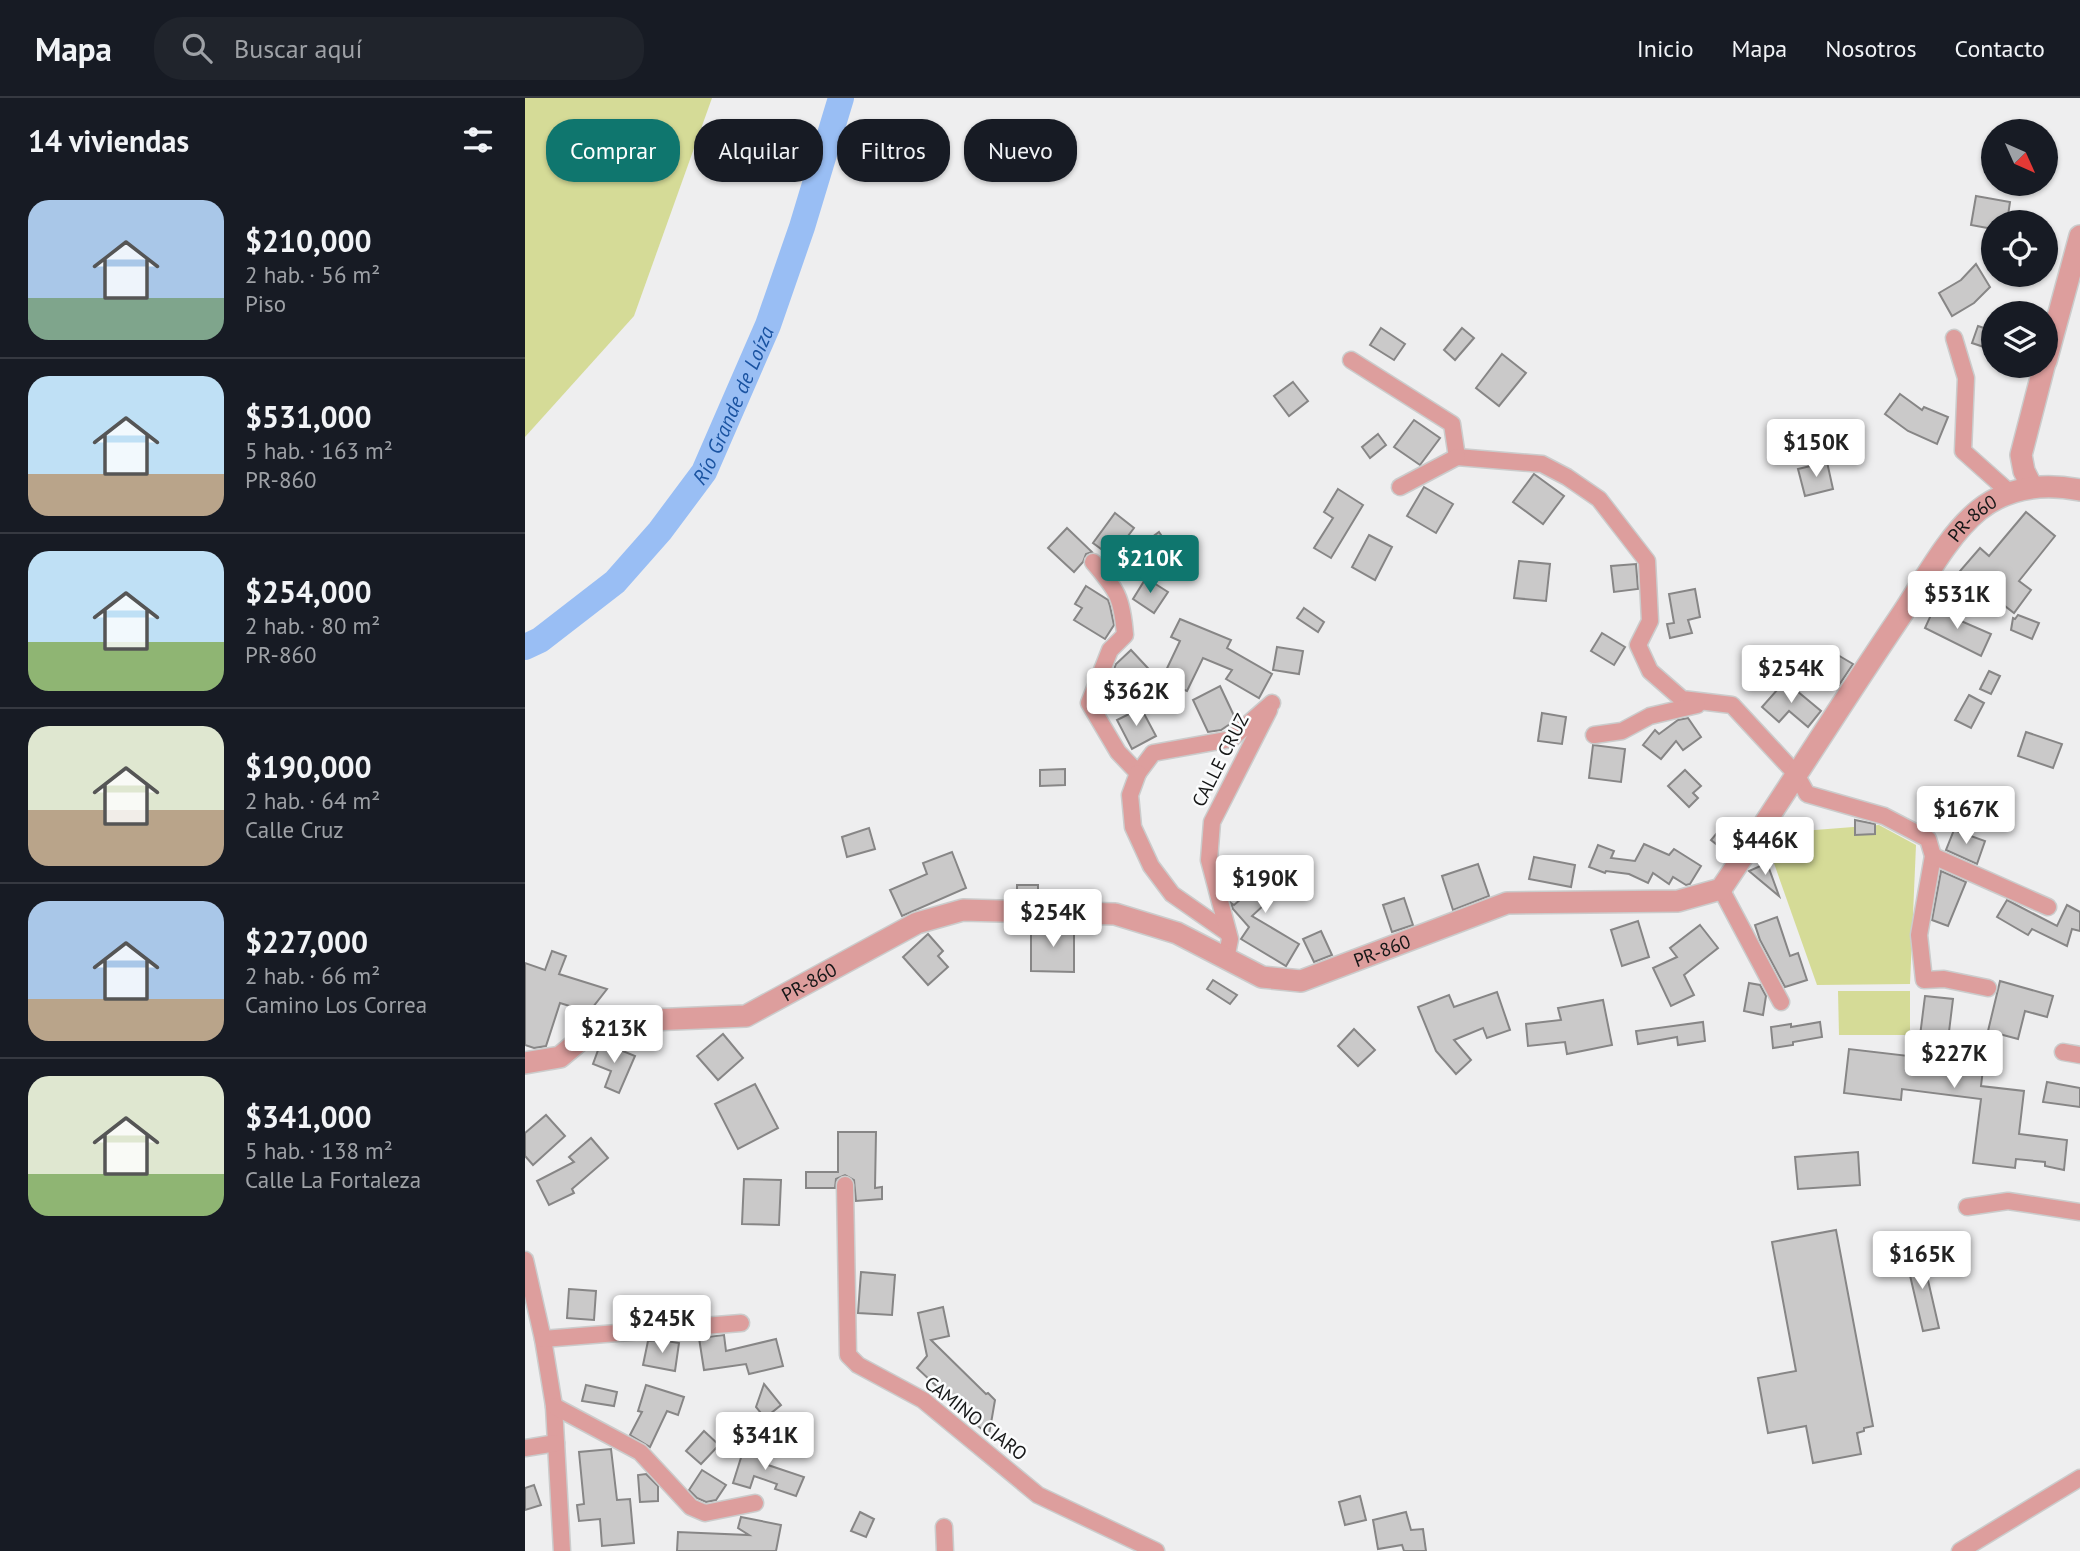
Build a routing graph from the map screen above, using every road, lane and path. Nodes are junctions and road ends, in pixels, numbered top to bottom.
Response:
1 (2078, 248) edge
2 (2058, 319) edge
3 (1954, 338) dead end
4 (1351, 360) dead end
5 (2041, 378) edge
6 (1457, 457) junction
7 (1399, 487) dead end
8 (2032, 487) junction
9 (2080, 490) edge
10 (2009, 492) junction
11 (1093, 562) dead end
12 (1710, 702) junction
13 (1594, 735) dead end
14 (1138, 773) junction
15 (1796, 774) junction
16 (1933, 856) junction
17 (1721, 889) junction
18 (2048, 907) dead end
19 (1228, 933) junction
20 (1226, 959) junction
21 (1988, 988) dead end
22 (1781, 1002) dead end
23 (2063, 1052) dead end
24 (2080, 1055) edge
25 (525, 1063) edge
26 (845, 1185) dead end
27 (1967, 1208) dead end
28 (2080, 1212) edge
29 (525, 1260) edge
30 (741, 1323) dead end
31 (543, 1339) junction
32 (554, 1406) junction
33 (556, 1443) junction
34 (525, 1448) edge
35 (2080, 1478) edge
36 (755, 1503) dead end
37 (944, 1528) dead end
38 (562, 1551) edge
39 (945, 1551) edge
40 (1156, 1551) edge
41 (1960, 1551) edge

1 - 2 street
3 - 10 street
4 - 6 street
5 - 8 street
6 - 7 street
6 - 12 street
8 - 9 street, PR-860 / PR-860
8 - 10 street, PR-860 / PR-860
10 - 15 street, PR-860 / PR-860
11 - 14 street
12 - 13 street
12 - 15 street
14 - 19 street
14 - 19 street, CALLE CRUZ
15 - 16 street
15 - 17 street, PR-860 / PR-860
16 - 18 street
16 - 21 street
17 - 20 street, PR-860 / PR-860
17 - 22 street
19 - 20 street, CALLE CRUZ
20 - 25 street, PR-860 / PR-860
23 - 24 street
26 - 40 street, CAMINO CIARO
27 - 28 street
29 - 31 street
30 - 31 street
31 - 32 street
32 - 33 street
32 - 36 street
33 - 34 street
33 - 38 street
35 - 41 street
37 - 39 street

